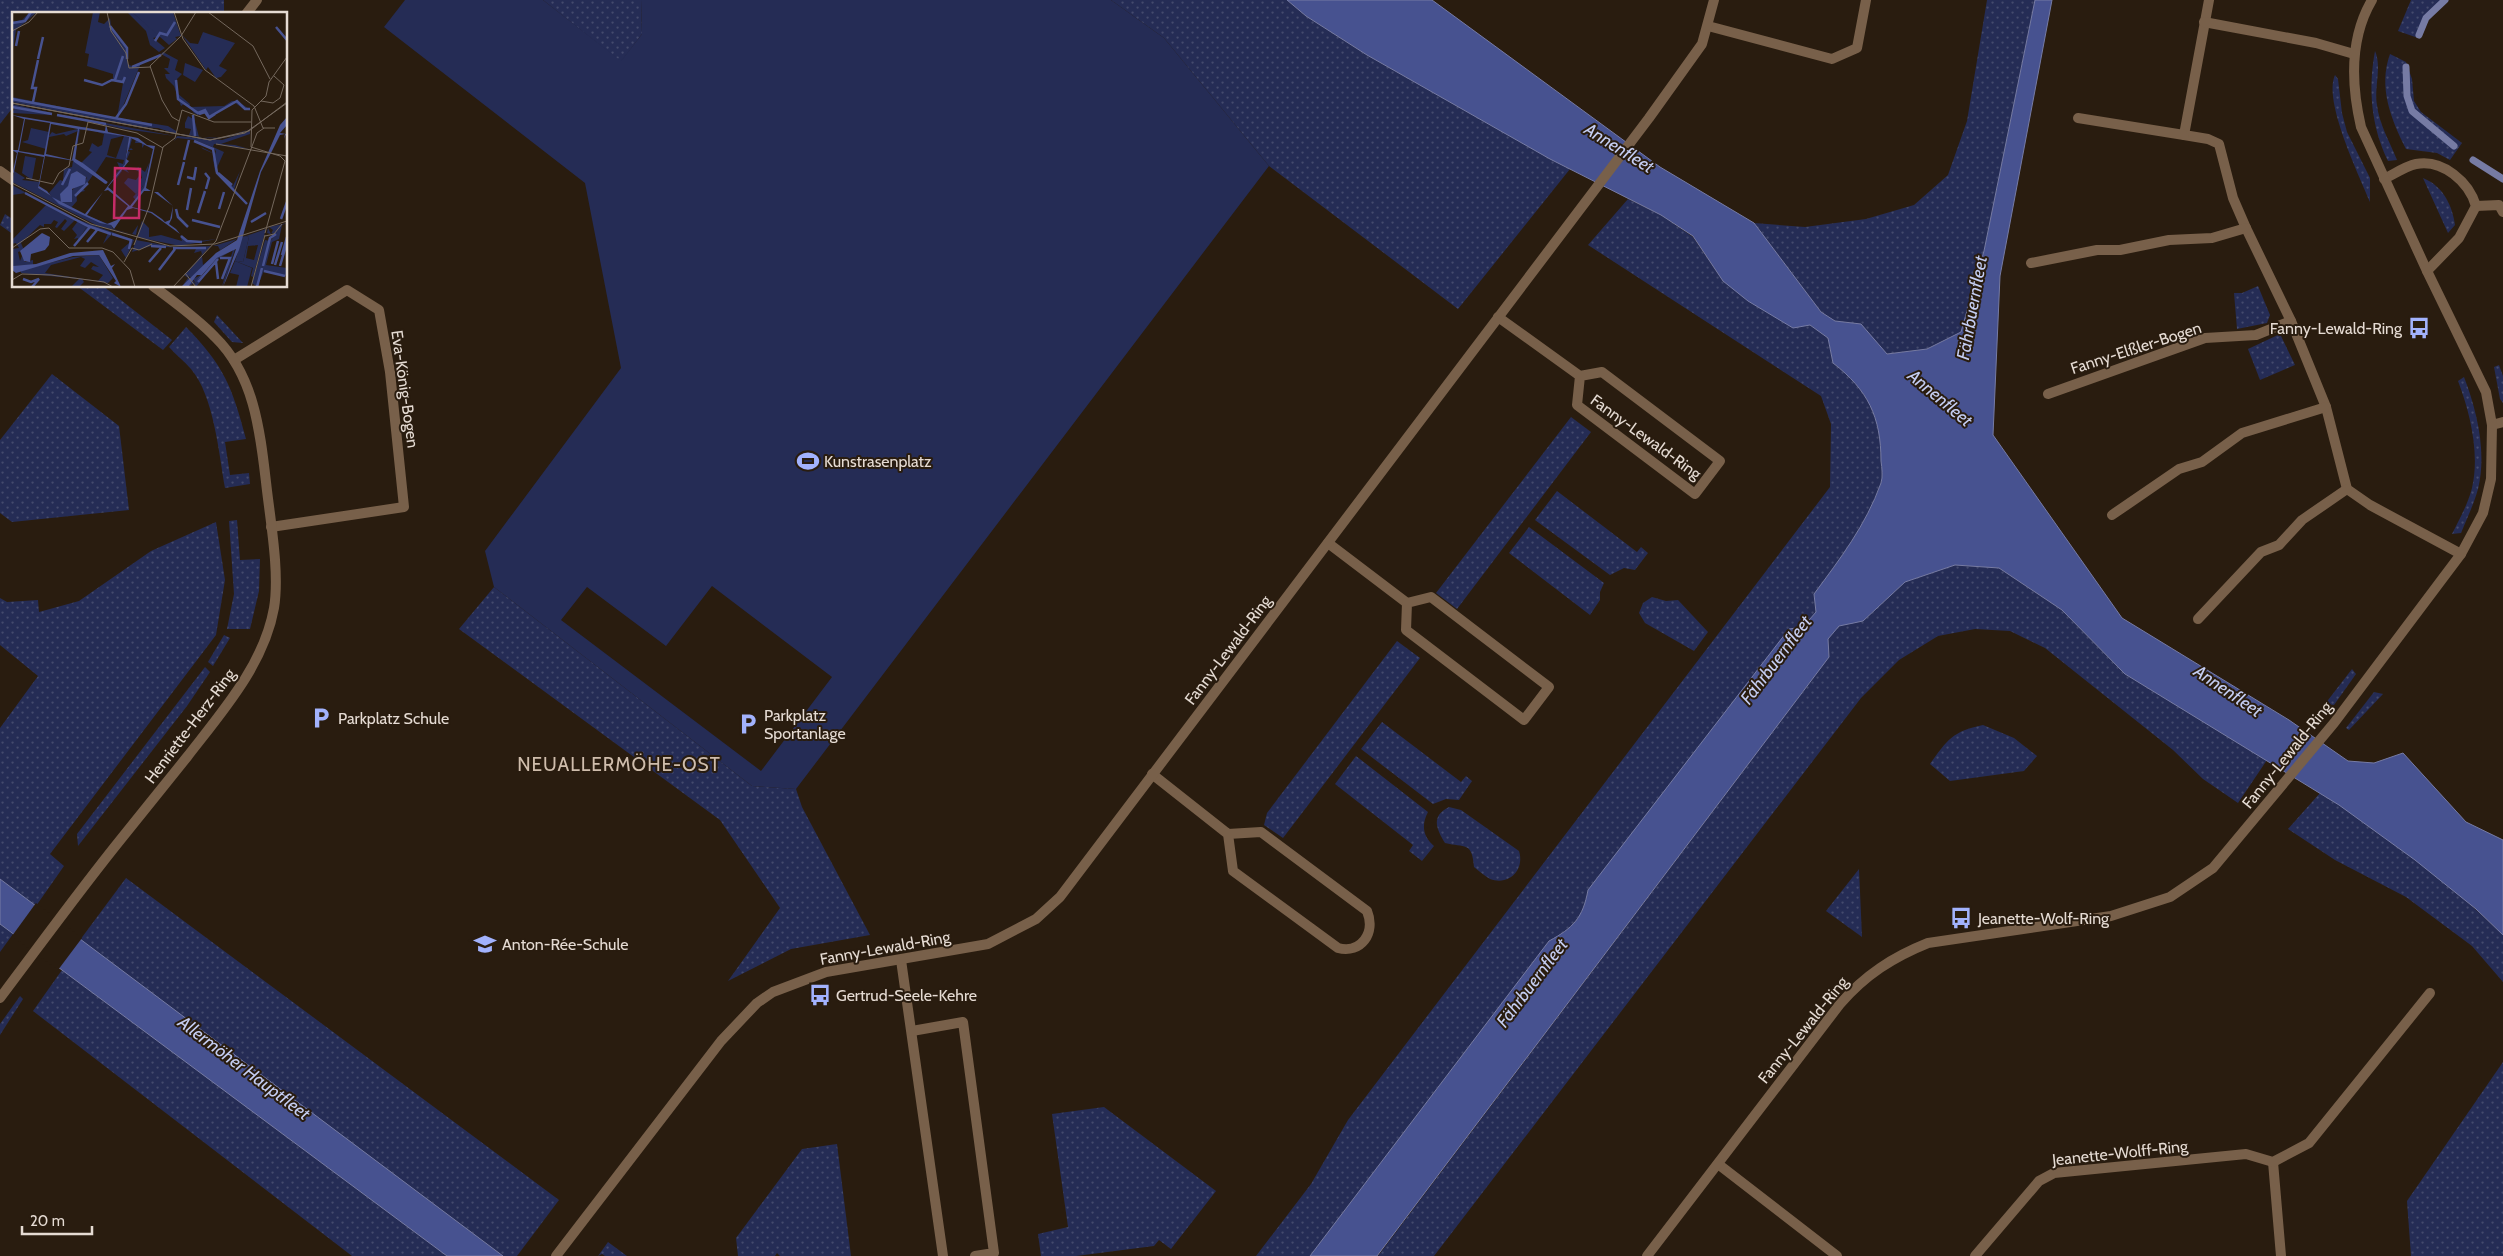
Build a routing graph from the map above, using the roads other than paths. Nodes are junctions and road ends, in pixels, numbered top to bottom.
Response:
1 (257, 0) edge
2 (1714, 0) edge
3 (1866, 0) edge
4 (2209, 0) edge
5 (2372, 0) edge
6 (248, 12) edge
7 (2204, 22) junction
8 (1708, 26) junction
9 (2354, 54) junction
10 (2078, 118) dead end
11 (2184, 135) junction
12 (0, 171) edge
13 (2384, 179) junction
14 (12, 180) edge
15 (2476, 206) junction
16 (2503, 212) edge
17 (2246, 228) junction
18 (2032, 263) dead end
19 (2427, 271) junction
20 (155, 288) edge
21 (1498, 317) junction
22 (2291, 321) junction
23 (234, 360) junction
24 (1580, 376) junction
25 (2048, 394) dead end
26 (2326, 407) junction
27 (2498, 424) edge
28 (2347, 489) junction
29 (2112, 515) dead end
30 (270, 528) junction
31 (1328, 543) junction
32 (2461, 554) junction
33 (1407, 603) junction
34 (2198, 619) dead end
35 (1152, 774) junction
36 (1228, 834) junction
37 (901, 960) junction
38 (2430, 993) dead end
39 (0, 998) edge
40 (912, 1030) junction
41 (2274, 1162) junction
42 (1718, 1164) junction
43 (556, 1256) edge
44 (943, 1256) edge
45 (976, 1256) edge
46 (1647, 1256) edge
47 (1837, 1256) edge
48 (1975, 1256) edge
49 (2281, 1256) edge

1 - 6 street
2 - 8 street, Fanny-Lewald-Ring
3 - 8 street
4 - 7 street
5 - 9 street, Fanny-Lewald-Ring
7 - 9 street
7 - 11 street
8 - 21 street, Fanny-Lewald-Ring
9 - 13 street, Fanny-Lewald-Ring
10 - 11 street
11 - 17 street
12 - 14 street
13 - 15 street
13 - 19 street, Fanny-Lewald-Ring
15 - 16 street
15 - 19 street
17 - 18 street
17 - 22 street
19 - 27 street, Fanny-Lewald-Ring
20 - 23 street, Henriette-Herz-Ring
21 - 24 street, Fanny-Lewald-Ring
21 - 31 street, Fanny-Lewald-Ring
22 - 25 street, Fanny-Elßler-Bogen
22 - 26 street
23 - 30 street, Henriette-Herz-Ring
23 - 30 street, Eva-König-Bogen
24 - 24 street, Fanny-Lewald-Ring
26 - 28 street
26 - 29 street
27 - 32 street, Fanny-Lewald-Ring
28 - 32 street
28 - 34 street
30 - 39 street, Henriette-Herz-Ring
31 - 33 street
31 - 35 street, Fanny-Lewald-Ring
32 - 42 street, Fanny-Lewald-Ring
33 - 33 street
35 - 36 street
35 - 37 street, Fanny-Lewald-Ring
36 - 36 street
37 - 40 street
37 - 43 street, Fanny-Lewald-Ring
38 - 41 street
40 - 44 street
40 - 45 street
41 - 48 street, Jeanette-Wolff-Ring
41 - 49 street
42 - 46 street, Fanny-Lewald-Ring
42 - 47 street

